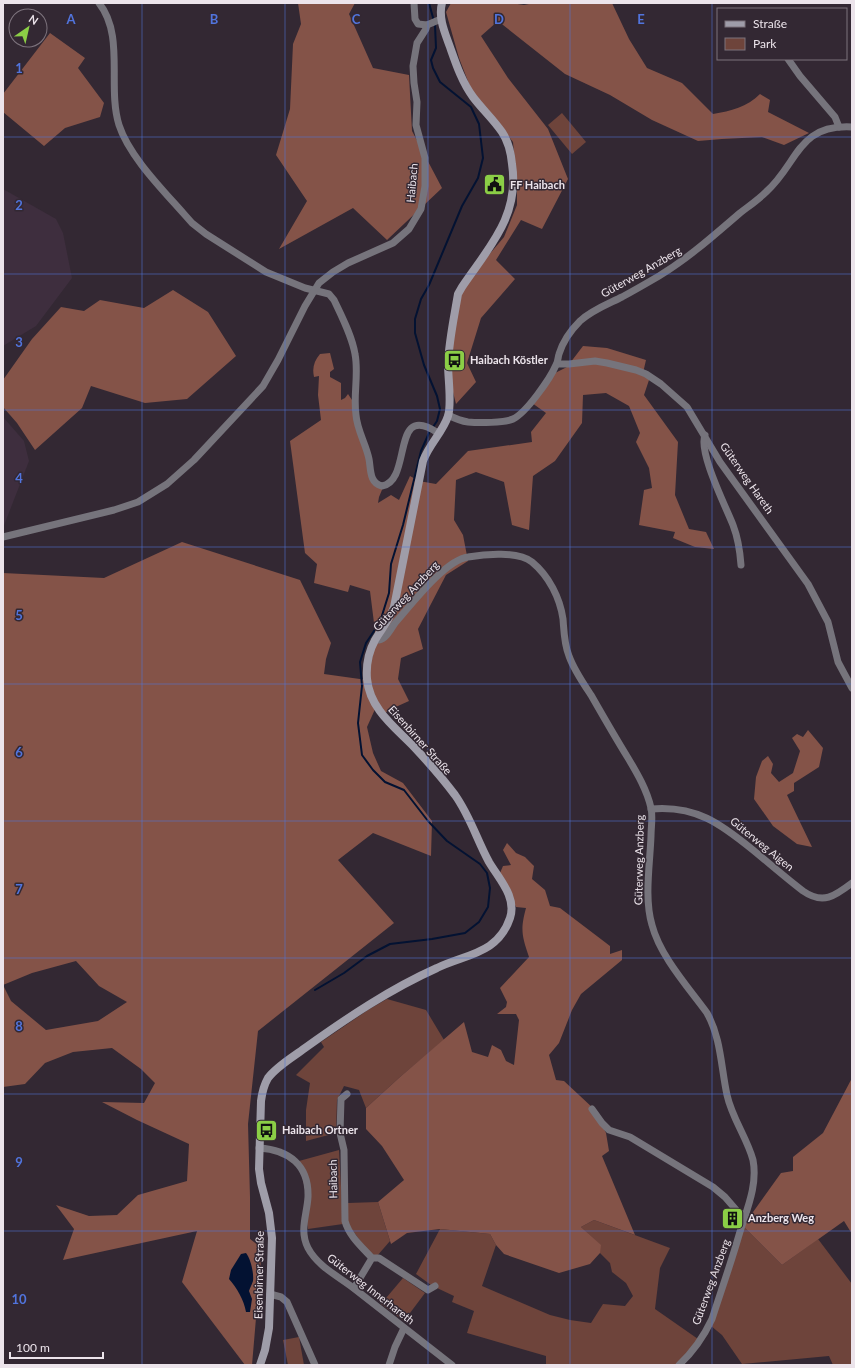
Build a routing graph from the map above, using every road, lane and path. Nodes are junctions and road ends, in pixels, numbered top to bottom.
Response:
1 (99, 3) edge
2 (414, 3) edge
3 (442, 3) edge
4 (433, 22) junction
5 (789, 60) edge
6 (838, 127) junction
7 (852, 127) edge
8 (314, 290) junction
9 (557, 364) junction
10 (448, 415) junction
11 (434, 431) junction
12 (705, 435) junction
13 (3, 537) edge
14 (742, 565) dead end
15 (376, 639) junction
16 (852, 688) edge
17 (651, 809) junction
18 (852, 883) edge
19 (347, 1094) dead end
20 (592, 1109) dead end
21 (259, 1148) junction
22 (745, 1216) junction
23 (372, 1258) junction
24 (435, 1286) dead end
25 (354, 1288) junction
26 (270, 1294) junction
27 (404, 1328) junction
28 (260, 1365) edge
29 (315, 1365) edge
30 (389, 1365) edge
31 (452, 1365) edge
32 (679, 1365) edge

1 - 8 street
2 - 4 street
3 - 4 main road, Eisenbirner Straße
4 - 8 street, Haibach
4 - 10 main road, Eisenbirner Straße
5 - 6 street
6 - 7 street, Güterweg Anzberg
6 - 9 street, Güterweg Anzberg
8 - 11 street
8 - 13 street, Haibach
9 - 10 street, Güterweg Anzberg
9 - 12 street, Güterweg Hareth
10 - 11 main road, Eisenbirner Straße
11 - 15 main road, Eisenbirner Straße
12 - 14 street
12 - 16 street, Güterweg Hareth
15 - 17 street, Güterweg Anzberg
15 - 21 main road, Eisenbirner Straße
17 - 18 street, Güterweg Aigen
17 - 22 street, Güterweg Anzberg
19 - 23 street, Haibach
20 - 22 street
21 - 25 street, Güterweg Innerhareth
21 - 26 main road, Eisenbirner Straße
22 - 32 street, Güterweg Anzberg
23 - 24 street, Haibach
23 - 25 street
25 - 27 street, Güterweg Innerhareth
26 - 28 main road, Eisenbirner Straße
26 - 29 street
27 - 30 street
27 - 31 street, Güterweg Innerhareth

